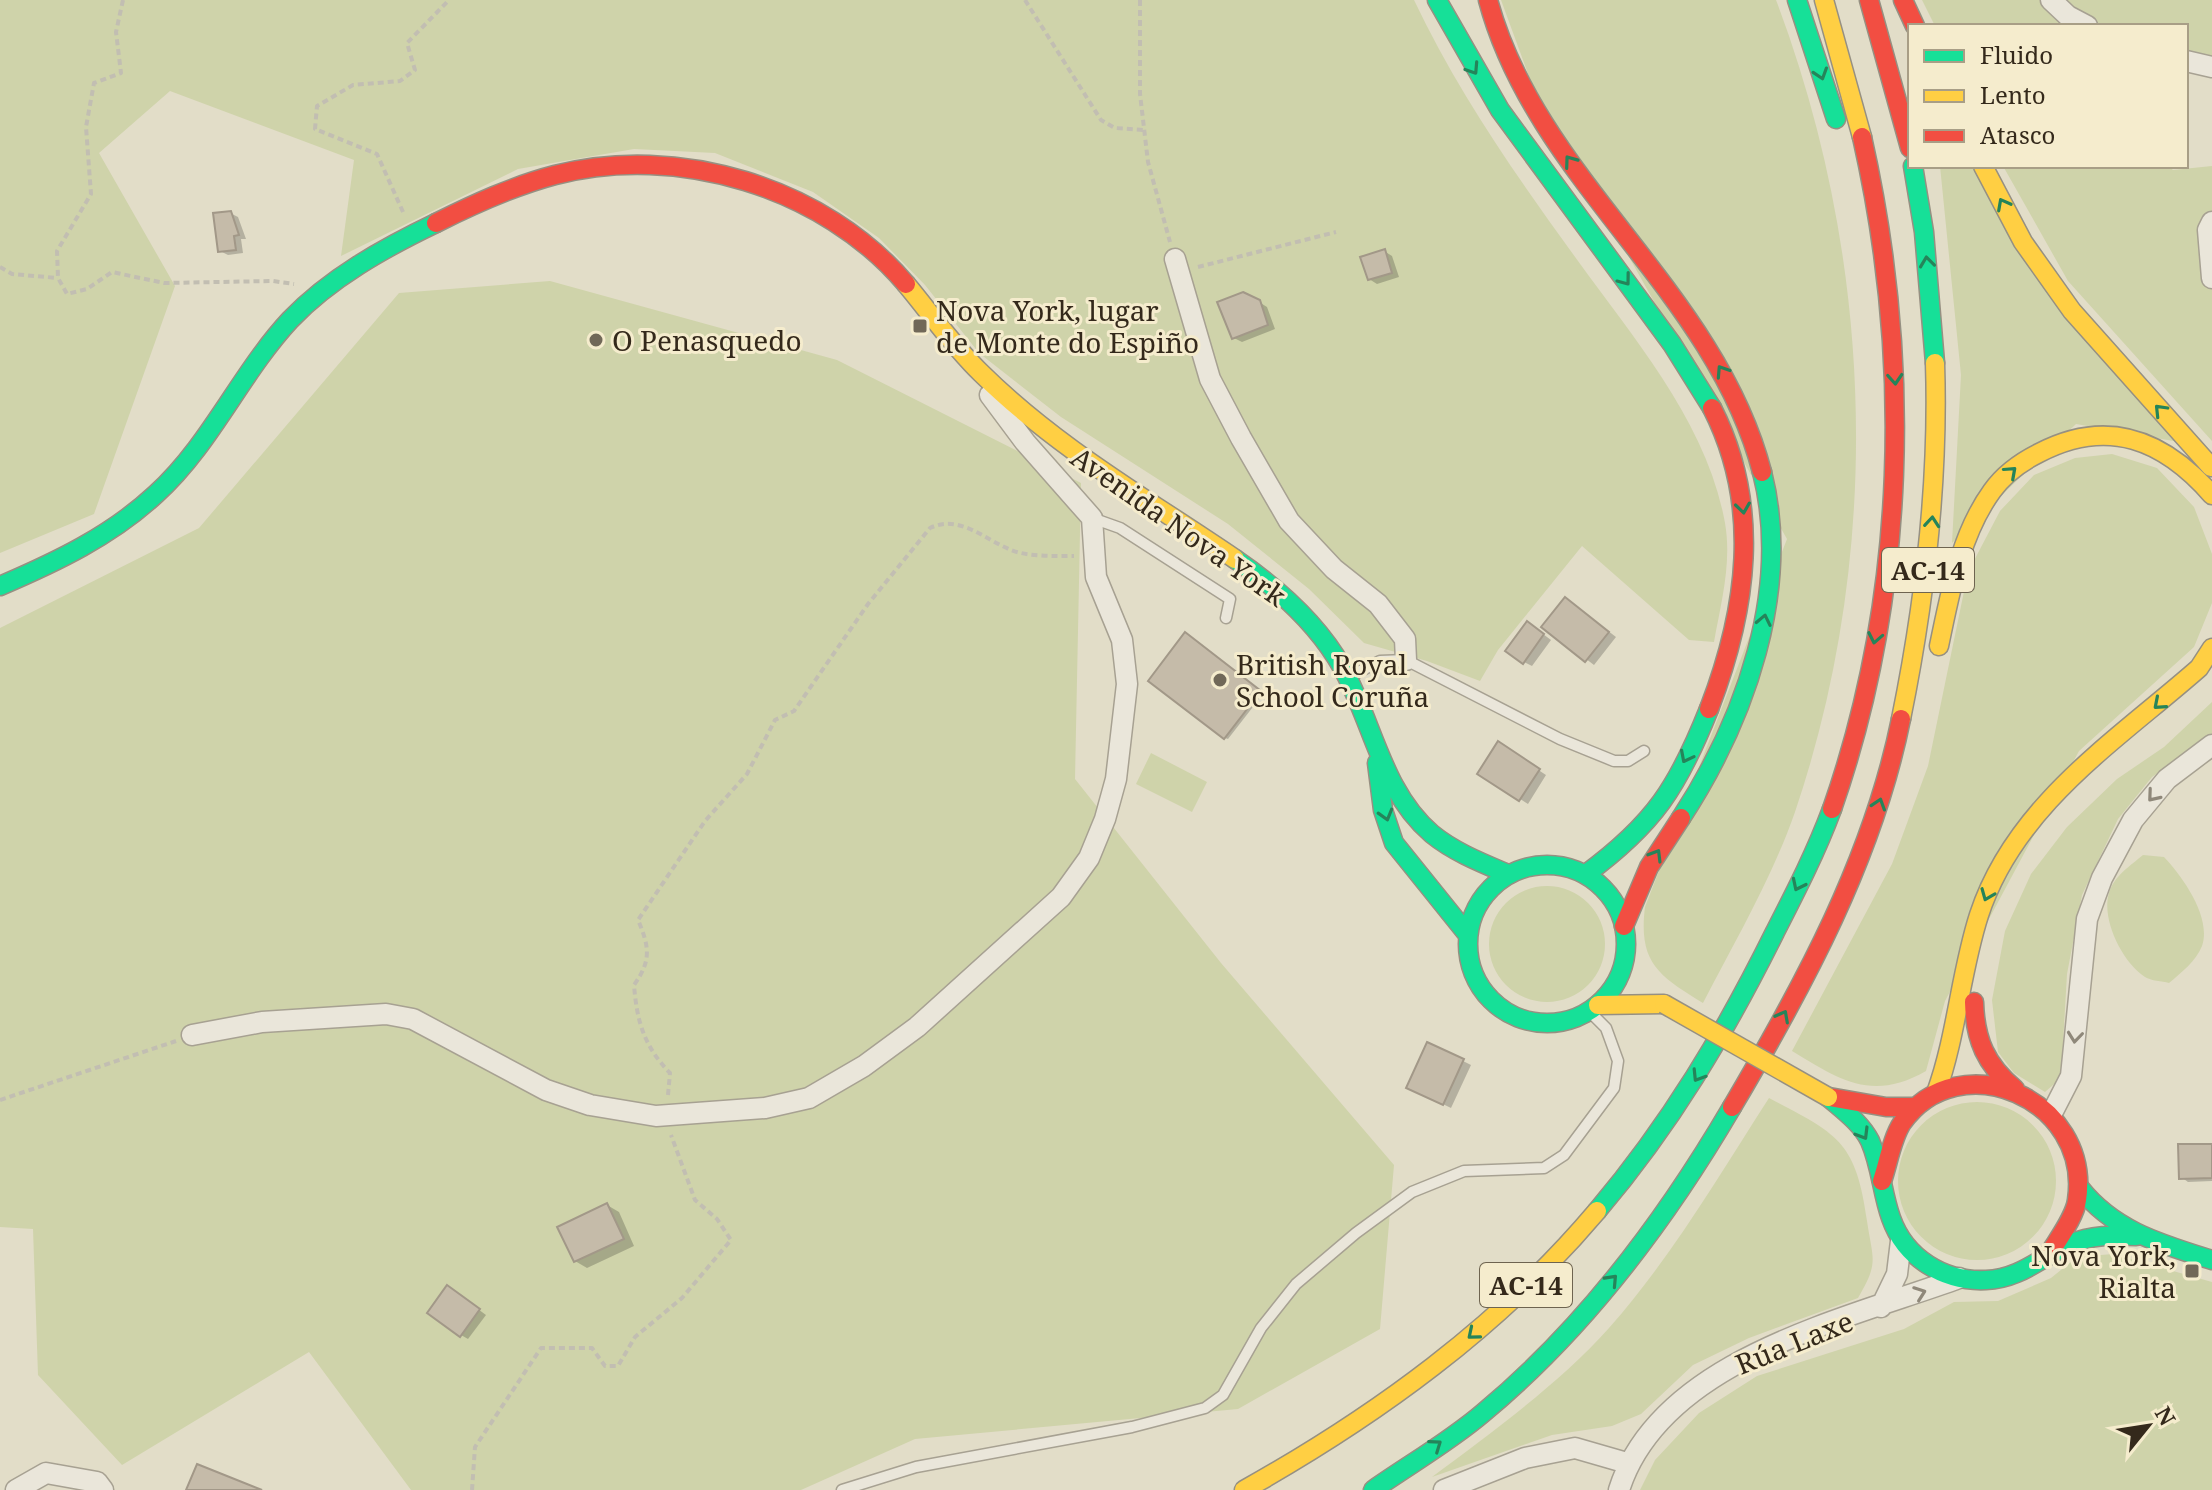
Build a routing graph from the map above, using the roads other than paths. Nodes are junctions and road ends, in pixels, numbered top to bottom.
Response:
1 (1437, 0) edge
2 (1488, 0) edge
3 (1797, 0) edge
4 (1809, 0) edge
5 (1824, 0) edge
6 (1869, 0) edge
7 (1903, 0) edge
8 (2051, 0) edge
9 (1914, 24) edge
10 (2083, 24) edge
11 (1842, 53) junction
12 (2188, 61) edge
13 (2212, 67) edge
14 (1908, 139) edge
15 (1913, 168) edge
16 (1984, 168) edge
17 (1870, 184) junction
18 (2212, 222) edge
19 (1177, 265) road end
20 (2212, 278) edge
21 (950, 340) junction
22 (2212, 468) edge
23 (2212, 495) edge
24 (1092, 518) junction
25 (0, 586) edge
26 (1226, 618) dead end
27 (2212, 648) edge
28 (1406, 660) junction
29 (1935, 661) dead end
30 (1349, 677) junction
31 (2212, 677) edge
32 (1375, 738) junction
33 (1915, 744) dead end
34 (2212, 745) edge
35 (1644, 751) dead end
36 (1508, 874) junction
37 (1586, 874) junction
38 (1624, 926) junction
39 (1830, 929) junction
40 (1468, 935) junction
41 (1636, 973) junction
42 (1664, 1004) junction
43 (1594, 1008) junction
44 (192, 1035) road end
45 (2015, 1089) junction
46 (1936, 1093) junction
47 (1828, 1097) junction
48 (1915, 1107) junction
49 (2052, 1113) junction
50 (1882, 1181) junction
51 (2080, 1188) junction
52 (2136, 1236) junction
53 (1901, 1241) junction
54 (2047, 1256) junction
55 (2212, 1260) edge
56 (1959, 1278) junction
57 (1881, 1307) junction
58 (1627, 1463) junction
59 (16, 1490) edge
60 (103, 1490) edge
61 (842, 1490) edge
62 (1244, 1490) edge
63 (1373, 1490) edge
64 (1444, 1490) edge
65 (1619, 1490) edge

1 -> 37 main road
38 -> 2 main road
3 -> 17 main road
4 - 11 main road, AC-14
5 - 11 main road, AC-14
6 - 14 main road
7 - 9 main road
8 - 10 street
11 - 17 main road, AC-14
12 - 13 street
39 -> 15 main road, AC-14
22 -> 16 main road
17 -> 62 main road, AC-14
18 - 20 street
19 - 28 street
21 - 24 street, Avenida Nova York
21 - 25 main road, Avenida Nova York
21 - 30 main road, Avenida Nova York
29 -> 23 main road
24 - 26 lane
24 - 44 street
27 -> 46 main road
28 - 30 lane
28 - 35 lane
30 - 32 main road, Avenida Nova York
31 - 45 main road
32 - 36 main road, Avenida Nova York
32 -> 40 main road, Avenida Nova York
33 - 39 main road
34 -> 49 street
36 - 37 main road
36 - 40 main road
37 - 38 main road
38 - 41 main road
63 -> 39 main road, AC-14
40 - 43 main road
41 - 42 main road
41 - 43 main road
42 - 43 main road
42 - 47 main road, bridge
43 - 61 lane
45 - 46 main road
45 - 49 main road
46 - 48 main road
47 - 48 main road
47 -> 50 main road
48 - 50 main road
49 - 51 main road
50 - 53 main road
51 - 52 main road
51 - 54 main road
52 - 54 main road
52 - 55 main road
53 - 56 main road
53 - 57 street, Rúa Laxe
54 - 56 main road
57 -> 56 street, Rúa Laxe
57 - 58 street, Rúa Laxe
58 - 64 street
58 - 65 street, Rúa Laxe
59 - 60 street

